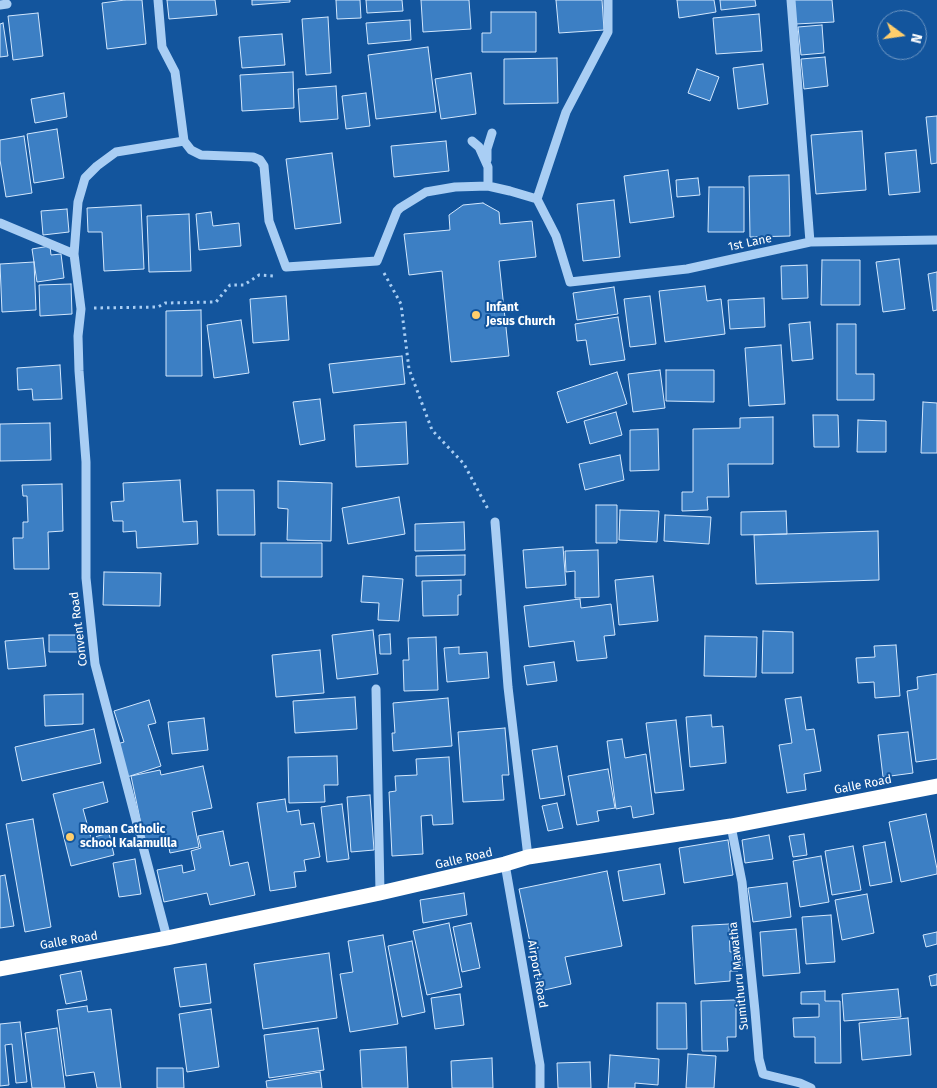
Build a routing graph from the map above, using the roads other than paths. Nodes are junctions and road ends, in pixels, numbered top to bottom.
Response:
1 (158, 0) edge
2 (608, 0) edge
3 (792, 0) edge
4 (492, 133) dead end
5 (184, 141) junction
6 (472, 141) dead end
7 (488, 167) junction
8 (488, 186) junction
9 (537, 199) junction
10 (0, 223) edge
11 (937, 240) edge
12 (810, 242) junction
13 (74, 254) junction
14 (495, 522) road end
15 (376, 689) dead end
16 (937, 786) edge
17 (731, 826) junction
18 (528, 857) junction
19 (506, 864) junction
20 (380, 893) junction
21 (167, 938) junction
22 (0, 969) edge
23 (540, 1088) edge
24 (811, 1088) edge

1 - 5 street
2 - 9 street
3 - 12 street
4 - 7 street
5 - 8 street
5 - 13 street, Convent Road
6 - 7 street
7 - 8 street
8 - 9 street
9 - 12 street, 1st Lane
10 - 13 street
11 - 12 street, 1st Lane
13 - 21 street, Convent Road
14 - 18 street
15 - 20 street
16 - 17 highway, Galle Road
17 - 18 highway, Galle Road
17 - 24 street, Sumithuru Mawatha
18 - 19 highway, Galle Road
19 - 20 highway, Galle Road
19 - 23 street, Airport Road
20 - 21 highway, Galle Road
21 - 22 highway, Galle Road

